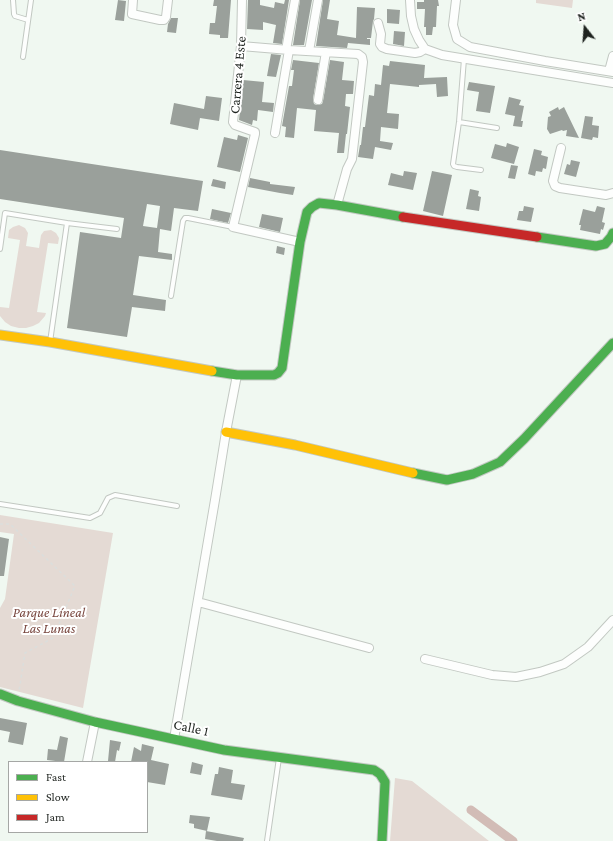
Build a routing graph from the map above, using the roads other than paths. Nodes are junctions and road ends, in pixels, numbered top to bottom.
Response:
1 (13, 0) edge
2 (31, 0) edge
3 (133, 0) edge
4 (168, 0) edge
5 (242, 0) edge
6 (295, 0) edge
7 (318, 0) edge
8 (410, 0) edge
9 (456, 0) edge
10 (28, 20) junction
11 (378, 23) dead end
12 (241, 46) junction
13 (425, 49) junction
14 (288, 50) junction
15 (309, 51) junction
16 (326, 52) junction
17 (613, 56) edge
18 (23, 57) dead end
19 (464, 59) junction
20 (611, 71) edge
21 (613, 83) edge
22 (318, 100) dead end
23 (459, 122) junction
24 (497, 128) dead end
25 (275, 133) dead end
26 (561, 148) dead end
27 (481, 170) dead end
28 (613, 193) edge
29 (337, 205) junction
30 (2, 213) edge
31 (67, 223) junction
32 (233, 227) junction
33 (117, 229) dead end
34 (613, 233) edge
35 (300, 242) junction
36 (0, 249) edge
37 (171, 296) dead end
38 (0, 335) edge
39 (50, 342) junction
40 (613, 343) edge
41 (237, 375) junction
42 (226, 432) junction
43 (0, 504) edge
44 (177, 506) dead end
45 (198, 602) junction
46 (613, 620) edge
47 (369, 648) dead end
48 (425, 659) dead end
49 (0, 694) edge
50 (95, 722) junction
51 (174, 739) junction
52 (279, 758) junction
53 (87, 761) edge
54 (267, 841) edge
55 (382, 841) edge

1 - 10 lane
2 - 10 lane
3 - 4 street
5 - 12 street, Carrera 4 Este
6 - 14 street
7 - 15 street
8 - 13 street
9 - 20 street
10 - 18 lane
11 - 13 street
12 - 14 street
12 - 32 street, Carrera 4 Este
13 - 19 street
14 - 15 street
14 - 25 street
15 - 16 street
16 - 22 street
16 - 29 street
17 - 20 street
19 - 21 street
19 - 23 lane
23 - 24 lane
23 - 27 lane
26 - 28 street
29 - 34 street
29 - 35 street
30 - 31 lane
30 - 36 lane
31 - 33 lane
31 - 39 lane
32 - 35 street
32 - 37 lane
35 - 41 street
38 - 39 street
39 - 41 street
40 - 42 street
41 - 42 street
42 - 45 street
43 - 44 lane
45 - 47 street
45 - 51 street
46 - 48 street
49 - 50 street, Calle 1
50 - 51 street, Calle 1
50 - 53 street
51 - 52 street, Calle 1
52 - 54 lane
52 - 55 street, Calle 1

